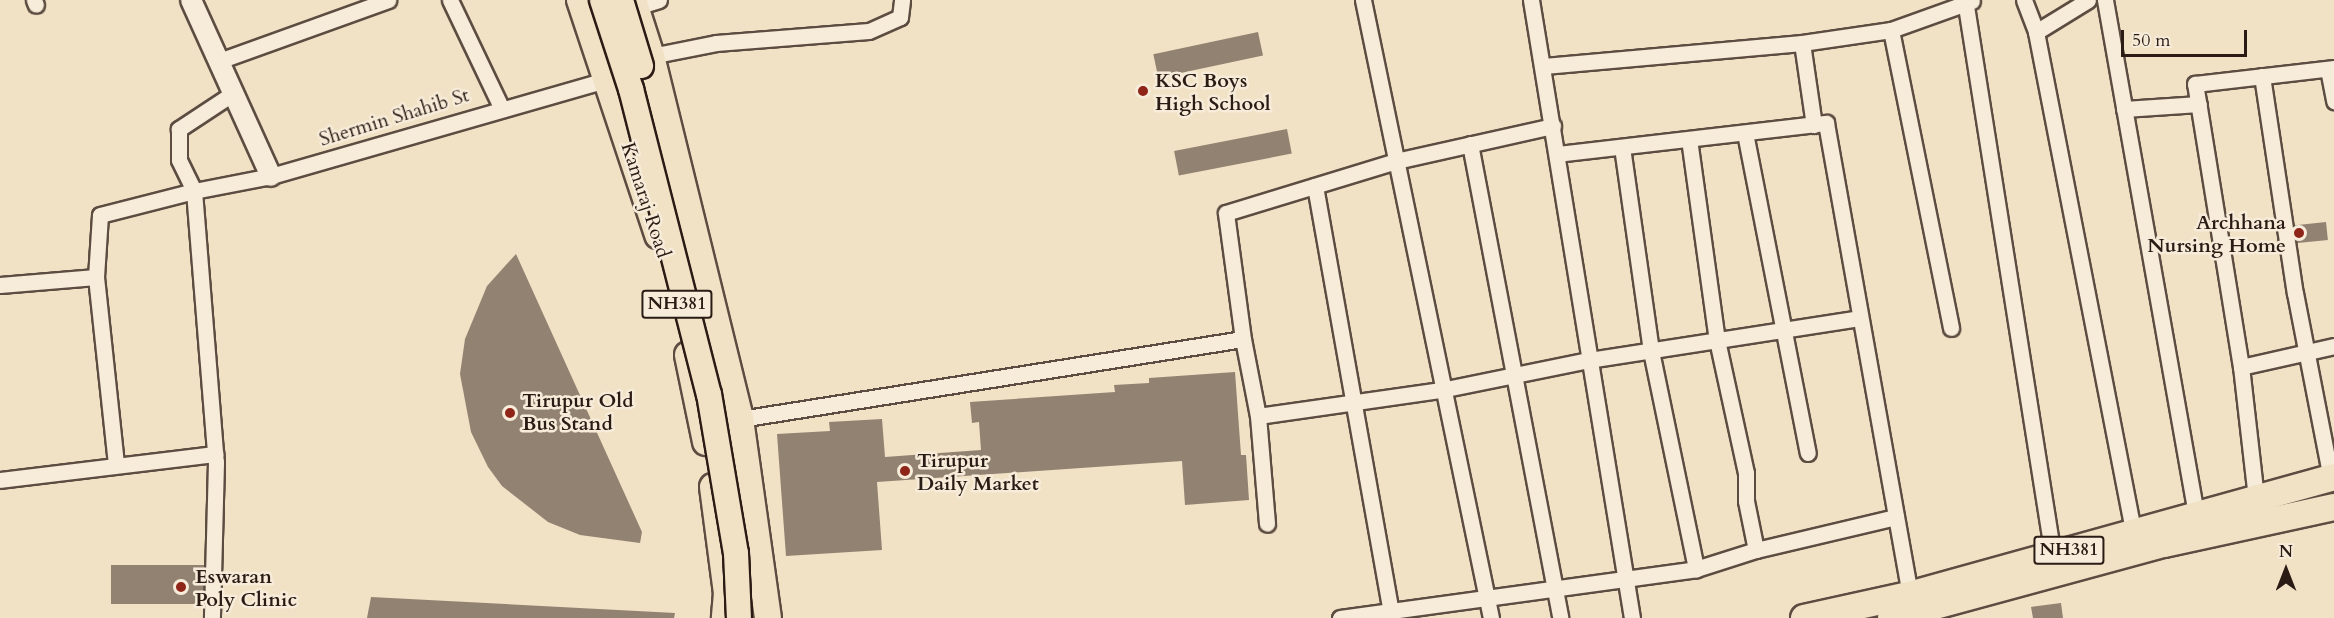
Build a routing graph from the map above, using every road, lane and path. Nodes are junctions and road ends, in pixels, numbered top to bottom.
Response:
1 (191, 0) edge
2 (388, 0) edge
3 (450, 0) edge
4 (580, 0) edge
5 (602, 0) edge
6 (902, 0) edge
7 (1363, 0) edge
8 (1531, 0) edge
9 (2024, 0) edge
10 (2088, 0) edge
11 (2105, 0) edge
12 (637, 2) edge
13 (1970, 3) edge
14 (1891, 30) junction
15 (2037, 32) junction
16 (1802, 43) junction
17 (651, 56) junction
18 (219, 61) junction
19 (1544, 66) junction
20 (2331, 69) edge
21 (2262, 76) junction
22 (606, 80) junction
23 (232, 94) junction
24 (2334, 101) edge
25 (2199, 104) junction
26 (501, 107) junction
27 (2124, 109) junction
28 (1814, 125) junction
29 (1553, 126) junction
30 (1745, 133) junction
31 (1689, 139) junction
32 (1470, 144) junction
33 (1622, 147) junction
34 (1557, 154) junction
35 (1396, 161) junction
36 (271, 176) junction
37 (1315, 186) junction
38 (194, 191) junction
39 (96, 277) junction
40 (0, 285) edge
41 (1860, 318) junction
42 (1951, 328) dead end
43 (1783, 330) junction
44 (1243, 339) junction
45 (1717, 340) junction
46 (2334, 346) edge
47 (1652, 351) junction
48 (2306, 352) junction
49 (1588, 360) junction
50 (2241, 367) junction
51 (1514, 375) junction
52 (1441, 390) junction
53 (1357, 402) junction
54 (1258, 416) junction
55 (740, 419) junction
56 (1808, 453) dead end
57 (215, 454) junction
58 (116, 465) junction
59 (2333, 478) edge
60 (0, 480) edge
61 (2256, 498) junction
62 (2334, 507) edge
63 (2196, 514) junction
64 (1896, 517) junction
65 (1267, 524) dead end
66 (2133, 530) junction
67 (1756, 550) junction
68 (2053, 556) junction
69 (1696, 568) junction
70 (1624, 578) junction
71 (1555, 591) junction
72 (727, 593) junction
73 (1488, 599) junction
74 (1904, 609) edge
75 (762, 611) edge
76 (1391, 612) junction
77 (212, 618) edge
78 (725, 618) edge
79 (739, 618) edge
80 (787, 618) edge
81 (1340, 618) edge
82 (1491, 618) edge
83 (1560, 618) edge
84 (1632, 618) edge
85 (1803, 618) edge

1 - 18 street
2 - 18 street
3 - 26 street
4 - 22 highway, Kamaraj Road / NH381
5 - 79 main road, bridge
6 - 17 street
7 - 35 street
8 - 19 street
9 - 15 street
10 - 15 street
11 - 27 street
12 - 17 highway, NH381
12 - 75 main road, bridge
13 - 14 street
13 - 68 street
14 - 16 street
14 - 42 street
15 - 66 street
16 - 19 street
16 - 28 street
17 - 55 highway, NH381
18 - 23 street
19 - 29 street
20 - 21 street
20 - 24 street
21 - 25 street
21 - 48 street
22 - 26 street, Shermin Shahib St
22 - 72 highway, Kamaraj Road / NH381
23 - 36 street
23 - 38 street
25 - 27 street
25 - 50 street
26 - 36 street, Shermin Shahib St
27 - 63 street
28 - 30 street
28 - 41 street
29 - 32 street
29 - 34 street
30 - 31 street
30 - 43 street
31 - 33 street
31 - 45 street
32 - 35 street
32 - 51 street
33 - 34 street
33 - 47 street
34 - 49 street
35 - 37 street
35 - 52 street
36 - 38 street, Shermin Shahib St
37 - 44 street
37 - 53 street
38 - 39 street, Shermin Shahib St
38 - 57 street
39 - 40 street
39 - 58 street
41 - 43 street
41 - 64 street
43 - 45 street
43 - 56 street
44 - 54 street
44 - 55 street
45 - 47 street
45 - 67 street
46 - 48 street
47 - 49 street
47 - 69 street
48 - 50 street
48 - 59 street
49 - 51 street
49 - 70 street
50 - 61 street
51 - 52 street
51 - 71 street
52 - 53 street
52 - 73 street
53 - 54 street
53 - 76 street
54 - 65 street
55 - 75 highway, NH381
57 - 58 street
57 - 77 street
58 - 60 street
59 - 61 highway, NH381
61 - 63 highway, NH381
62 - 74 highway, NH381
63 - 66 highway, NH381
64 - 67 street
64 - 74 street
66 - 68 highway, NH381
67 - 69 street
68 - 74 highway, NH381
69 - 70 street
70 - 71 street
70 - 84 street
71 - 73 street
71 - 83 street
72 - 75 highway
72 - 78 highway, Kamaraj Road / NH381
73 - 76 street
73 - 82 street
74 - 85 highway, NH381
75 - 80 highway
76 - 81 street

